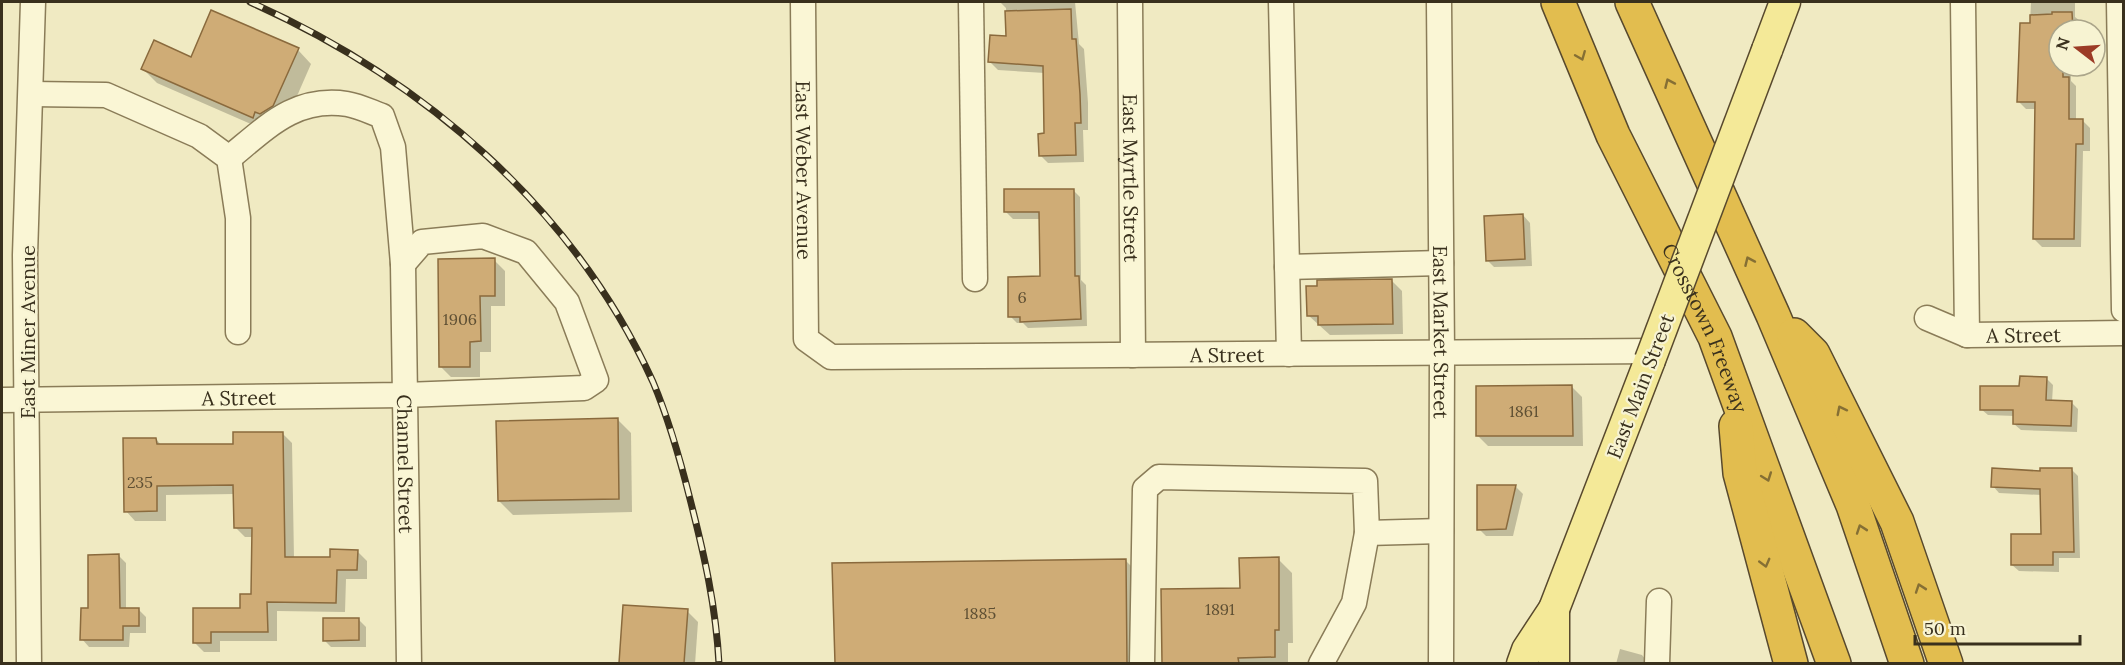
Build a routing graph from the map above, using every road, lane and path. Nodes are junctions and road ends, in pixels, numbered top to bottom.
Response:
1 (33, 2) edge
2 (803, 2) edge
3 (971, 2) edge
4 (1130, 2) edge
5 (1281, 2) edge
6 (1439, 2) edge
7 (1558, 2) edge
8 (1632, 2) edge
9 (1785, 2) edge
10 (1963, 2) edge
11 (2119, 2) edge
12 (31, 94) junction
13 (229, 158) junction
14 (1441, 263) junction
15 (403, 264) junction
16 (1287, 267) junction
17 (975, 279) dead end
18 (2124, 310) edge
19 (1773, 315) junction
20 (1928, 318) dead end
21 (238, 332) dead end
22 (2124, 333) edge
23 (1967, 335) junction
24 (806, 339) joint
25 (1442, 353) junction
26 (1289, 354) junction
27 (1650, 354) junction
28 (1133, 355) junction
29 (1733, 382) junction
30 (405, 395) junction
31 (27, 399) junction
32 (2, 400) edge
33 (1441, 531) junction
34 (1367, 533) junction
35 (1659, 601) dead end
36 (1554, 609) junction
37 (28, 663) edge
38 (409, 663) edge
39 (1142, 663) edge
40 (1321, 663) edge
41 (1441, 663) edge
42 (1522, 663) edge
43 (1554, 663) edge
44 (1657, 663) edge
45 (1791, 663) edge
46 (1834, 663) edge
47 (1907, 663) edge
48 (1946, 663) edge

1 - 12 street, East Miner Avenue
2 - 24 street, East Weber Avenue
3 - 17 street
4 - 28 street, East Myrtle Street
5 - 16 street
6 - 14 street, East Market Street
7 -> 29 highway, Crosstown Freeway
19 -> 8 highway
9 - 27 main road, East Main Street, bridge
10 - 23 street
11 - 18 street
12 - 13 street
12 - 31 street, East Miner Avenue
13 - 15 street, Channel Street
13 - 21 street
14 - 16 street
14 - 25 street, East Market Street
15 - 30 street, Channel Street
15 - 30 street, A Street
16 - 26 street
47 -> 19 highway
48 -> 19 highway
20 - 23 street, A Street
22 - 23 street, A Street
24 - 28 street, A Street
25 - 26 street, A Street
25 - 27 street, A Street
25 - 33 street, East Market Street
26 - 28 street, A Street
27 - 36 main road, East Main Street
29 -> 45 highway
29 -> 46 highway, Crosstown Freeway
30 - 31 street, A Street
30 - 38 street, Channel Street
31 - 32 street, A Street
31 - 37 street, East Miner Avenue
33 - 34 street
33 - 41 street, East Market Street
34 - 39 street
34 - 40 street
35 - 44 street
36 - 42 main road, East Main Street
36 - 43 main road

